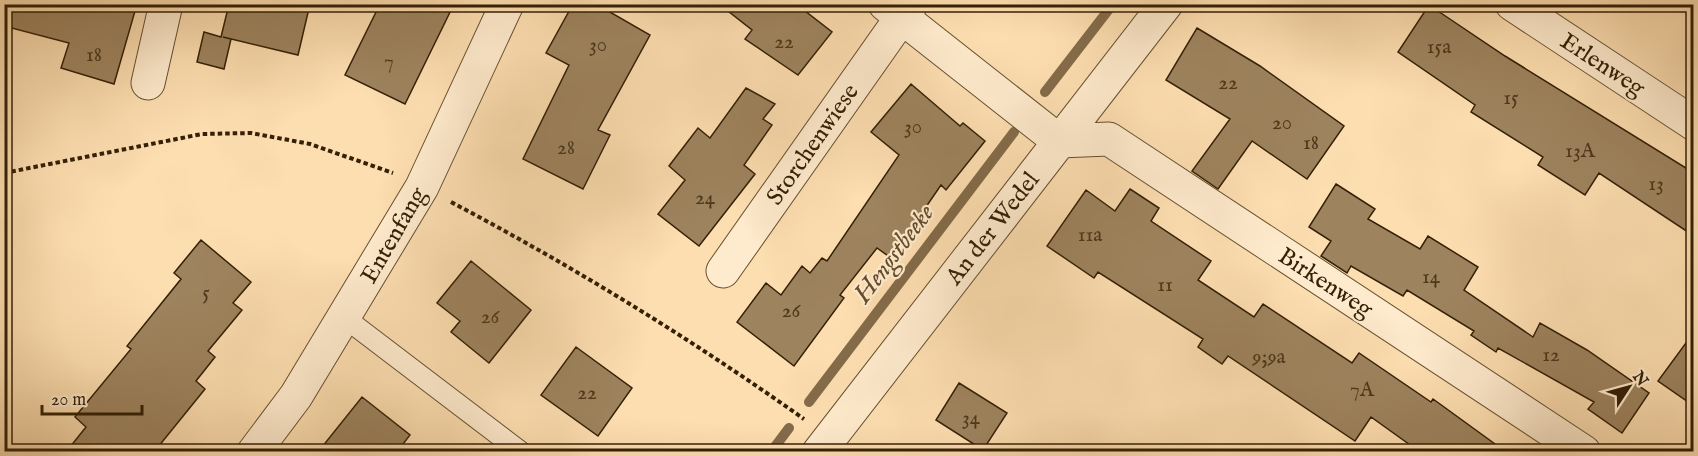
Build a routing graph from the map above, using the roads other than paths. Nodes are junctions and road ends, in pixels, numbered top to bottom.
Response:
1 (166, 4) edge
2 (507, 4) edge
3 (1166, 4) edge
4 (1512, 4) edge
5 (899, 9) edge
6 (148, 83) dead end
7 (1694, 124) edge
8 (1059, 141) junction
9 (723, 271) dead end
10 (345, 318) junction
11 (820, 451) edge
12 (254, 452) edge
13 (521, 452) edge
14 (1584, 452) edge

1 - 6 street
2 - 10 street, Entenfang
3 - 8 street, An der Wedel
4 - 7 street, Erlenweg
5 - 8 street, Storchenwiese
5 - 9 street, Storchenwiese
8 - 11 street, An der Wedel
8 - 14 street, Birkenweg
10 - 12 street, Entenfang
10 - 13 lane

